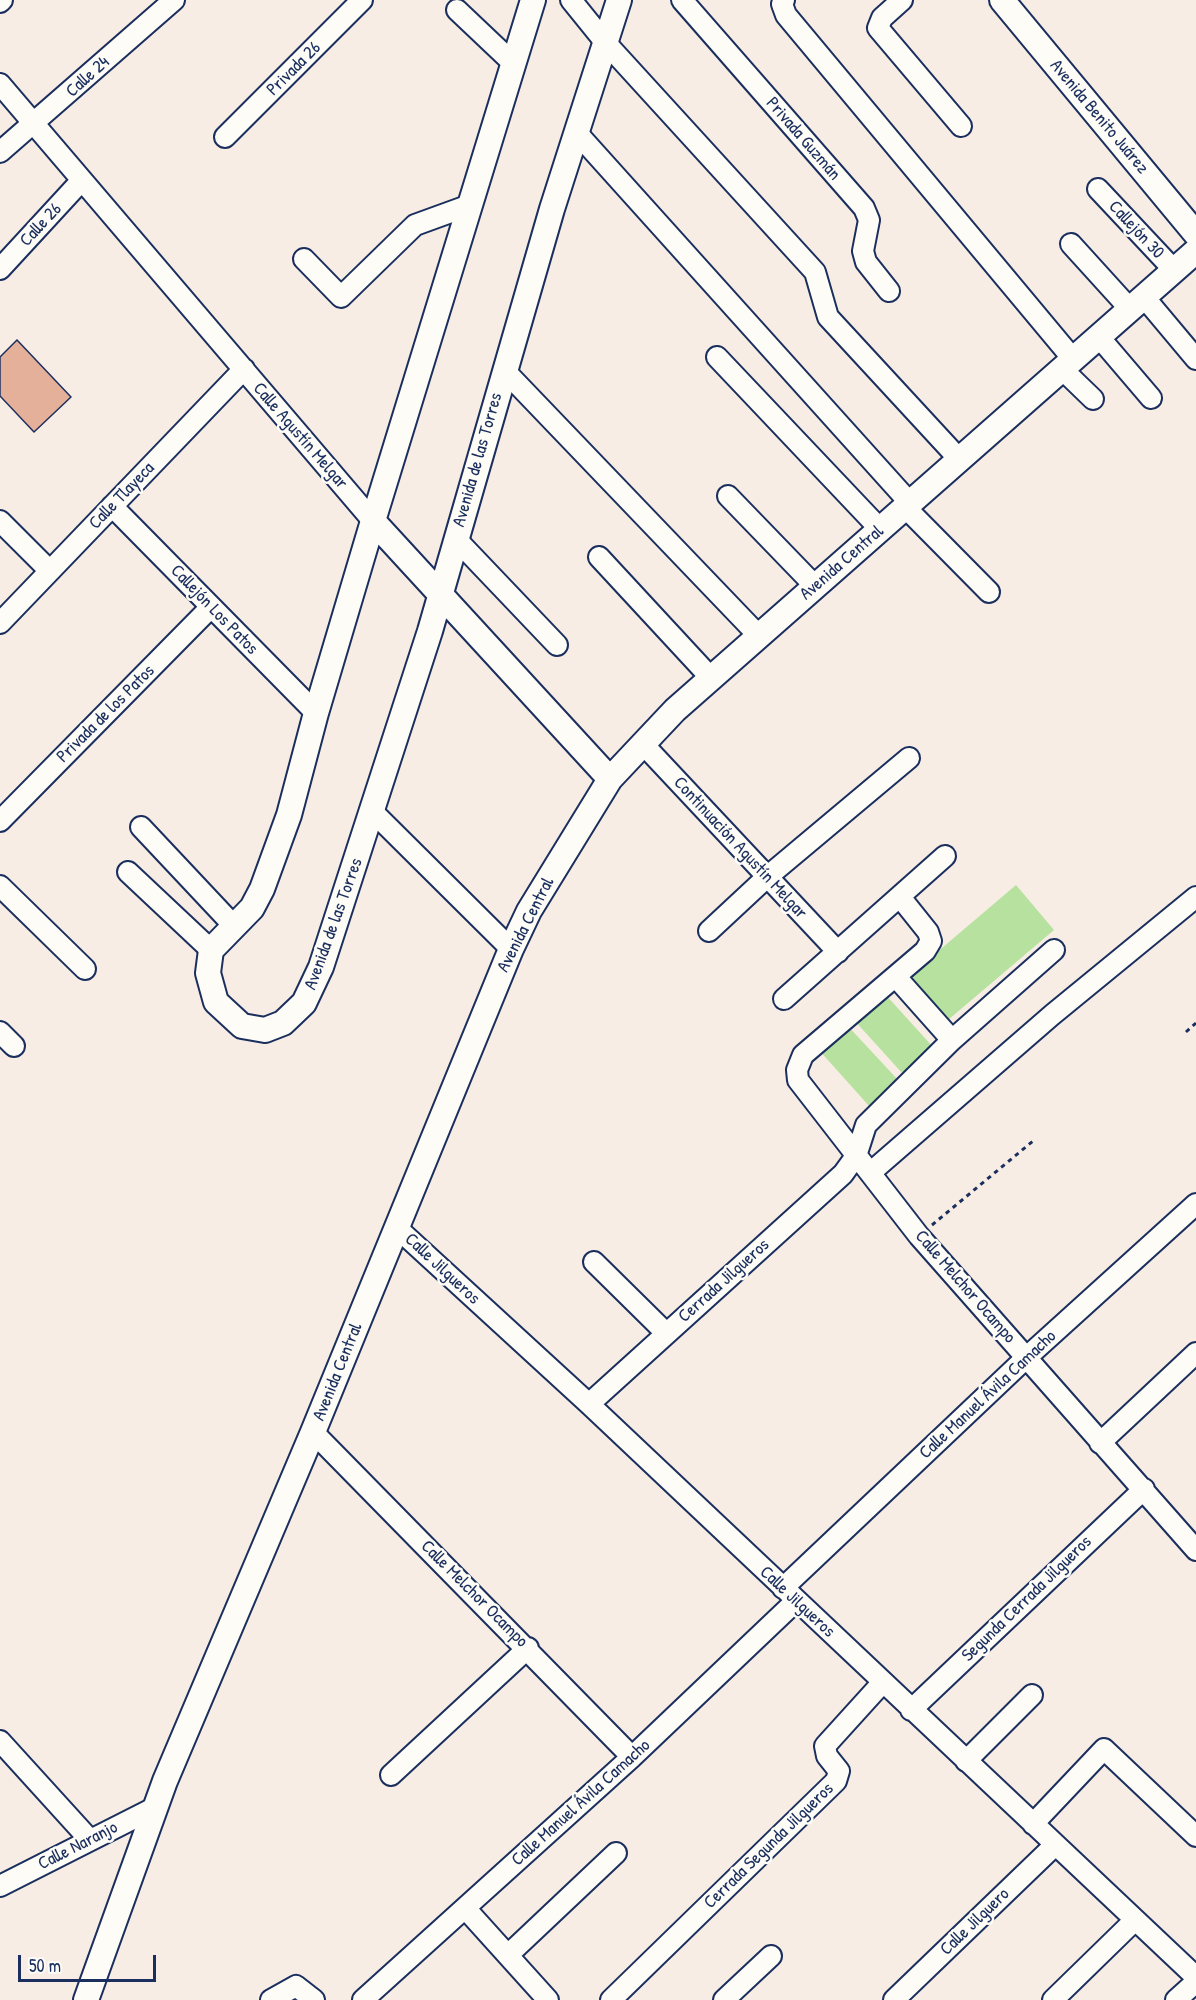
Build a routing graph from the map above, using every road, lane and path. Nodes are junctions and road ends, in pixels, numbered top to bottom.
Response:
1 (174, 0) edge
2 (362, 0) edge
3 (533, 0) edge
4 (571, 0) edge
5 (619, 0) edge
6 (682, 0) edge
7 (784, 0) edge
8 (902, 0) edge
9 (1002, 0) edge
10 (456, 10) dead end
11 (605, 42) junction
12 (514, 64) junction
13 (0, 84) edge
14 (34, 124) junction
15 (961, 126) dead end
16 (577, 133) junction
17 (225, 137) dead end
18 (0, 152) edge
19 (82, 180) junction
20 (1098, 189) dead end
21 (470, 205) junction
22 (1196, 234) edge
23 (1071, 244) dead end
24 (1196, 251) edge
25 (304, 259) dead end
26 (0, 269) edge
27 (1173, 270) junction
28 (889, 291) dead end
29 (1137, 303) junction
30 (1099, 337) junction
31 (717, 357) dead end
32 (1196, 359) edge
33 (1068, 364) junction
34 (244, 369) junction
35 (504, 370) junction
36 (1150, 398) dead end
37 (1093, 399) dead end
38 (960, 460) junction
39 (728, 496) dead end
40 (908, 505) junction
41 (112, 506) junction
42 (0, 521) edge
43 (373, 521) junction
44 (880, 529) junction
45 (456, 539) junction
46 (599, 557) dead end
47 (50, 570) junction
48 (815, 586) junction
49 (988, 592) dead end
50 (440, 595) junction
51 (211, 607) junction
52 (0, 623) edge
53 (759, 636) junction
54 (557, 645) dead end
55 (711, 678) junction
56 (316, 713) junction
57 (643, 744) junction
58 (909, 758) dead end
59 (610, 779) junction
60 (373, 812) junction
61 (0, 821) edge
62 (141, 827) dead end
63 (945, 856) dead end
64 (128, 872) dead end
65 (767, 877) junction
66 (0, 886) edge
67 (900, 897) junction
68 (1195, 900) edge
69 (234, 926) junction
70 (709, 931) dead end
71 (511, 949) junction
72 (1054, 950) dead end
73 (211, 951) junction
74 (838, 952) junction
75 (85, 969) dead end
76 (896, 976) junction
77 (784, 999) dead end
78 (1196, 1023) edge
79 (0, 1032) edge
80 (1186, 1032) dead end
81 (952, 1040) junction
82 (14, 1046) dead end
83 (1033, 1140) dead end
84 (856, 1156) junction
85 (870, 1173) junction
86 (1196, 1204) edge
87 (396, 1227) junction
88 (919, 1236) junction
89 (594, 1262) dead end
90 (666, 1334) junction
91 (1196, 1353) edge
92 (1027, 1357) junction
93 (589, 1404) junction
94 (313, 1432) junction
95 (1100, 1443) junction
96 (1144, 1489) junction
97 (1194, 1544) edge
98 (789, 1594) junction
99 (528, 1648) junction
100 (883, 1682) junction
101 (1032, 1695) dead end
102 (911, 1710) junction
103 (0, 1743) edge
104 (632, 1757) junction
105 (966, 1761) junction
106 (391, 1774) dead end
107 (156, 1807) junction
108 (1033, 1824) junction
109 (1196, 1836) edge
110 (90, 1840) junction
111 (1055, 1845) junction
112 (616, 1853) dead end
113 (0, 1886) edge
114 (465, 1908) junction
115 (1136, 1920) junction
116 (508, 1955) junction
117 (771, 1956) dead end
118 (1196, 1977) edge
119 (1196, 1982) edge
120 (82, 1997) edge
121 (271, 2000) edge
122 (314, 2000) edge
123 (363, 2000) edge
124 (548, 2000) edge
125 (611, 2000) edge
126 (724, 2000) edge
127 (894, 2000) edge
128 (1053, 2000) edge
129 (1176, 2000) edge

1 - 14 street, Calle 24
2 - 17 street, Privada 26
3 - 12 main road
4 - 11 street
5 - 11 main road, Avenida de las Torres
6 - 28 street, Privada Guzmán
7 - 33 street
8 - 15 street
9 - 22 main road, Avenida Benito Juárez
10 - 12 street
11 - 16 main road, Avenida de las Torres
11 - 38 street
12 - 21 main road
13 - 14 street, Calle Agustín Melgar
14 - 18 street, Calle 24
14 - 19 street, Calle Agustín Melgar
16 - 35 main road, Avenida de las Torres
16 - 40 street
19 - 26 street, Calle 26
19 - 34 street, Calle Agustín Melgar
20 - 27 street, Callejón 30
21 - 25 street
21 - 43 main road
23 - 29 street
24 - 27 main road, Avenida Central
27 - 29 main road, Avenida Central
29 - 30 main road, Avenida Central
29 - 32 street
30 - 33 main road, Avenida Central
30 - 36 street
31 - 44 street
33 - 37 street
33 - 38 main road, Avenida Central
34 - 41 street, Calle Tlayeca
34 - 43 street, Calle Agustín Melgar
35 - 45 main road, Avenida de las Torres
35 - 53 street
38 - 40 main road, Avenida Central
39 - 48 street
40 - 44 main road, Avenida Central
40 - 49 street
41 - 47 street, Calle Tlayeca
41 - 51 street, Callejón Los Patos
42 - 47 street
43 - 50 main road, Calle Agustín Melgar
43 - 56 main road
44 - 48 main road, Avenida Central
45 - 50 main road, Avenida de las Torres
45 - 54 street
46 - 55 street
47 - 52 street, Calle Tlayeca
48 - 53 main road, Avenida Central
50 - 59 main road, Calle Agustín Melgar
50 - 60 main road, Avenida de las Torres
51 - 56 street, Callejón Los Patos
51 - 61 street, Privada de los Patos
53 - 55 main road, Avenida Central
55 - 57 main road, Avenida Central
56 - 69 main road
57 - 59 main road, Avenida Central
57 - 65 street, Continuación Agustín Melgar
58 - 65 street
59 - 71 main road, Avenida Central
60 - 71 street
60 - 73 main road, Avenida de las Torres
62 - 69 street
63 - 67 street
64 - 73 street
65 - 70 street
65 - 74 street, Continuación Agustín Melgar
66 - 75 street
67 - 74 street
67 - 76 street, Calle Melchor Ocampo
68 - 85 street
69 - 73 main road
71 - 87 main road, Avenida Central
72 - 81 street
74 - 77 street
76 - 81 street
76 - 84 street, Calle Melchor Ocampo
78 - 80 path
79 - 82 street
81 - 84 street
83 - 88 path
84 - 85 street, Calle Melchor Ocampo
84 - 90 street, Cerrada Jilgueros
85 - 88 street, Calle Melchor Ocampo
86 - 92 street, Calle Manuel Ávila Camacho
87 - 93 street, Calle Jilgueros
87 - 94 main road, Avenida Central
88 - 92 street, Calle Melchor Ocampo
89 - 90 street
90 - 93 street, Cerrada Jilgueros
91 - 95 street
92 - 95 street, Calle Melchor Ocampo
92 - 98 street, Calle Manuel Ávila Camacho
93 - 98 street, Calle Jilgueros
94 - 99 street, Calle Melchor Ocampo
94 - 107 main road, Avenida Central
95 - 96 street, Calle Melchor Ocampo
96 - 97 street, Calle Melchor Ocampo
96 - 102 street, Segunda Cerrada Jilgueros
98 - 100 street, Calle Jilgueros
98 - 104 street, Calle Manuel Ávila Camacho
99 - 104 street, Calle Melchor Ocampo
99 - 106 street
100 - 102 street, Calle Jilgueros
100 - 125 street, Cerrada Segunda Jilgueros
101 - 105 street
102 - 105 street, Calle Jilgueros
103 - 110 street
104 - 114 street, Calle Manuel Ávila Camacho
105 - 108 street, Calle Jilgueros
107 - 110 street, Calle Naranjo
107 - 120 main road, Avenida Central
108 - 109 street
108 - 111 street, Calle Jilgueros
110 - 113 street, Calle Naranjo
111 - 115 street, Calle Jilgueros
111 - 127 street, Calle Jilguero
112 - 116 street
114 - 116 street
114 - 123 street, Calle Manuel Ávila Camacho
115 - 118 street, Calle Jilgueros
115 - 128 street
116 - 124 street
117 - 126 street
119 - 129 street
121 - 122 street

